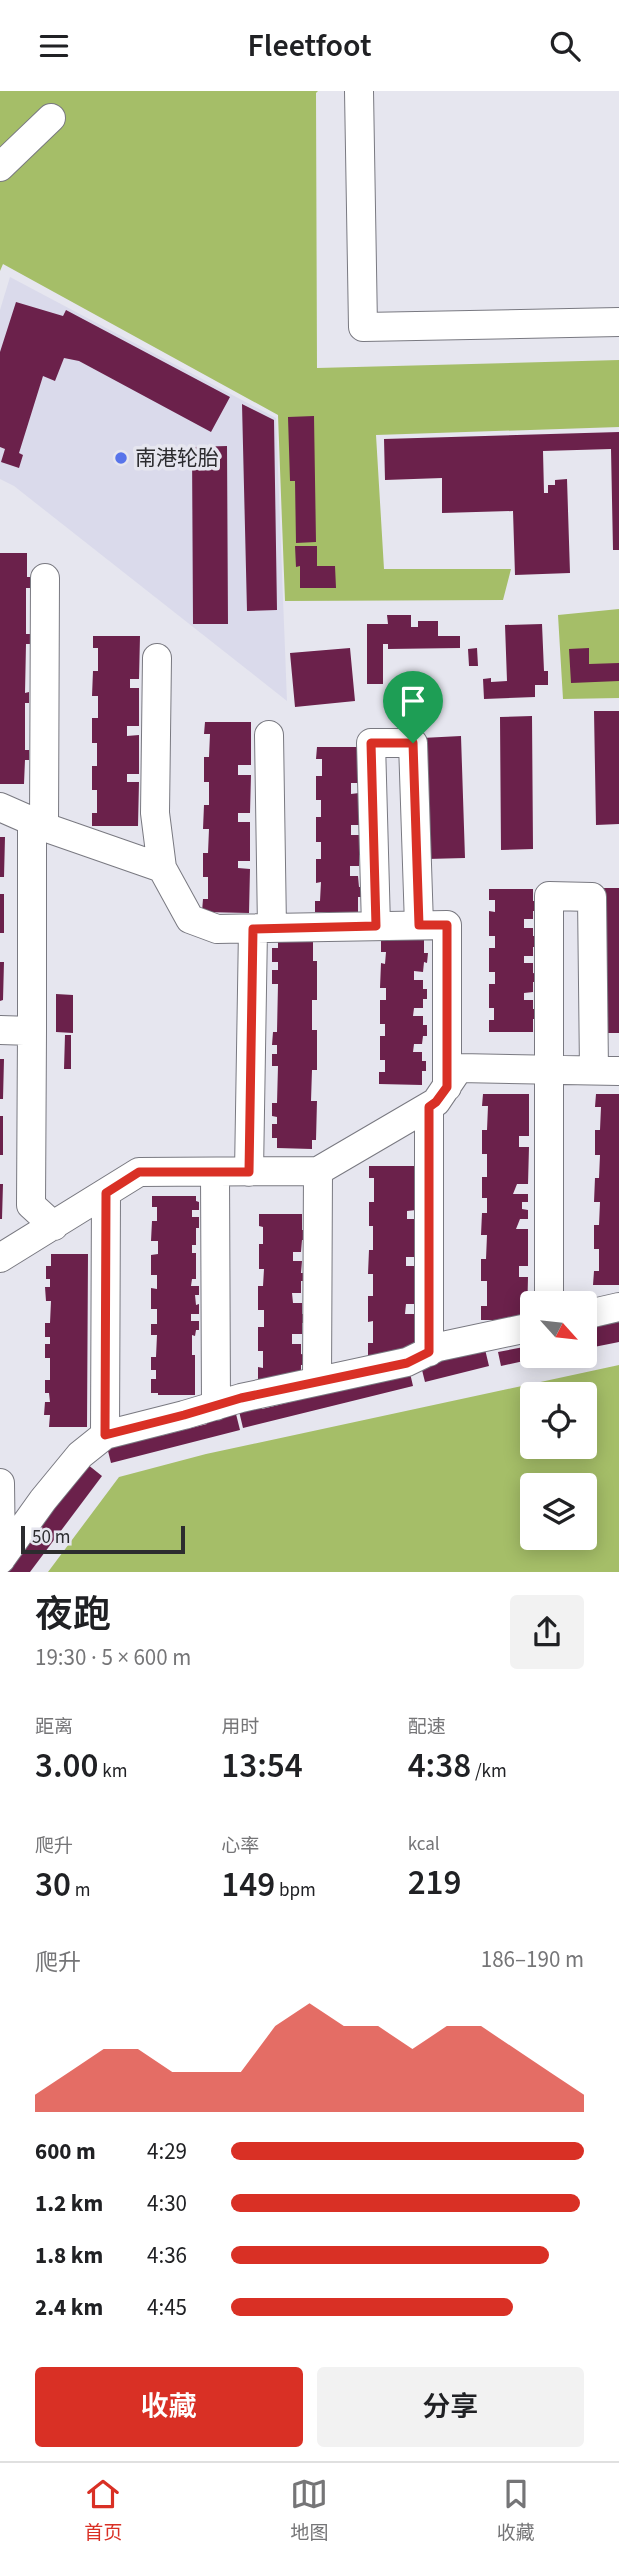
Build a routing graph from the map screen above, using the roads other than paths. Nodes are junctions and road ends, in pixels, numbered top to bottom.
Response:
1 (359, 91) edge
2 (51, 118) dead end
3 (0, 167) edge
4 (619, 322) edge
5 (45, 578) dead end
6 (158, 659) dead end
7 (269, 735) dead end
8 (0, 807) edge
9 (38, 824) junction
10 (162, 868) junction
11 (419, 925) junction
12 (376, 926) junction
13 (262, 928) junction
14 (0, 1030) edge
15 (32, 1031) junction
16 (547, 1069) junction
17 (606, 1070) edge
18 (438, 1097) junction
19 (318, 1171) junction
20 (215, 1172) junction
21 (249, 1172) junction
22 (106, 1193) junction
23 (54, 1226) junction
24 (0, 1258) edge
25 (549, 1291) edge
26 (619, 1307) edge
27 (597, 1312) edge
28 (520, 1330) edge
29 (429, 1352) junction
30 (317, 1381) junction
31 (216, 1406) junction
32 (105, 1435) junction
33 (0, 1483) edge
34 (0, 1560) edge

1 - 4 lane
2 - 3 lane
5 - 9 lane
6 - 10 lane
7 - 13 lane
8 - 9 lane
9 - 10 lane
9 - 15 lane
10 - 13 lane
11 - 12 lane
11 - 12 lane
11 - 18 lane
12 - 13 lane
13 - 21 lane
14 - 15 lane
15 - 23 lane
16 - 17 lane
16 - 17 lane
16 - 18 lane
16 - 25 lane
18 - 19 lane
18 - 29 lane
19 - 21 lane
19 - 30 lane
20 - 21 lane
20 - 22 lane
20 - 31 lane
22 - 23 lane
22 - 32 lane
23 - 24 lane
26 - 27 lane
28 - 29 lane
29 - 30 lane
30 - 31 lane
31 - 32 lane
32 - 34 lane
33 - 34 lane

